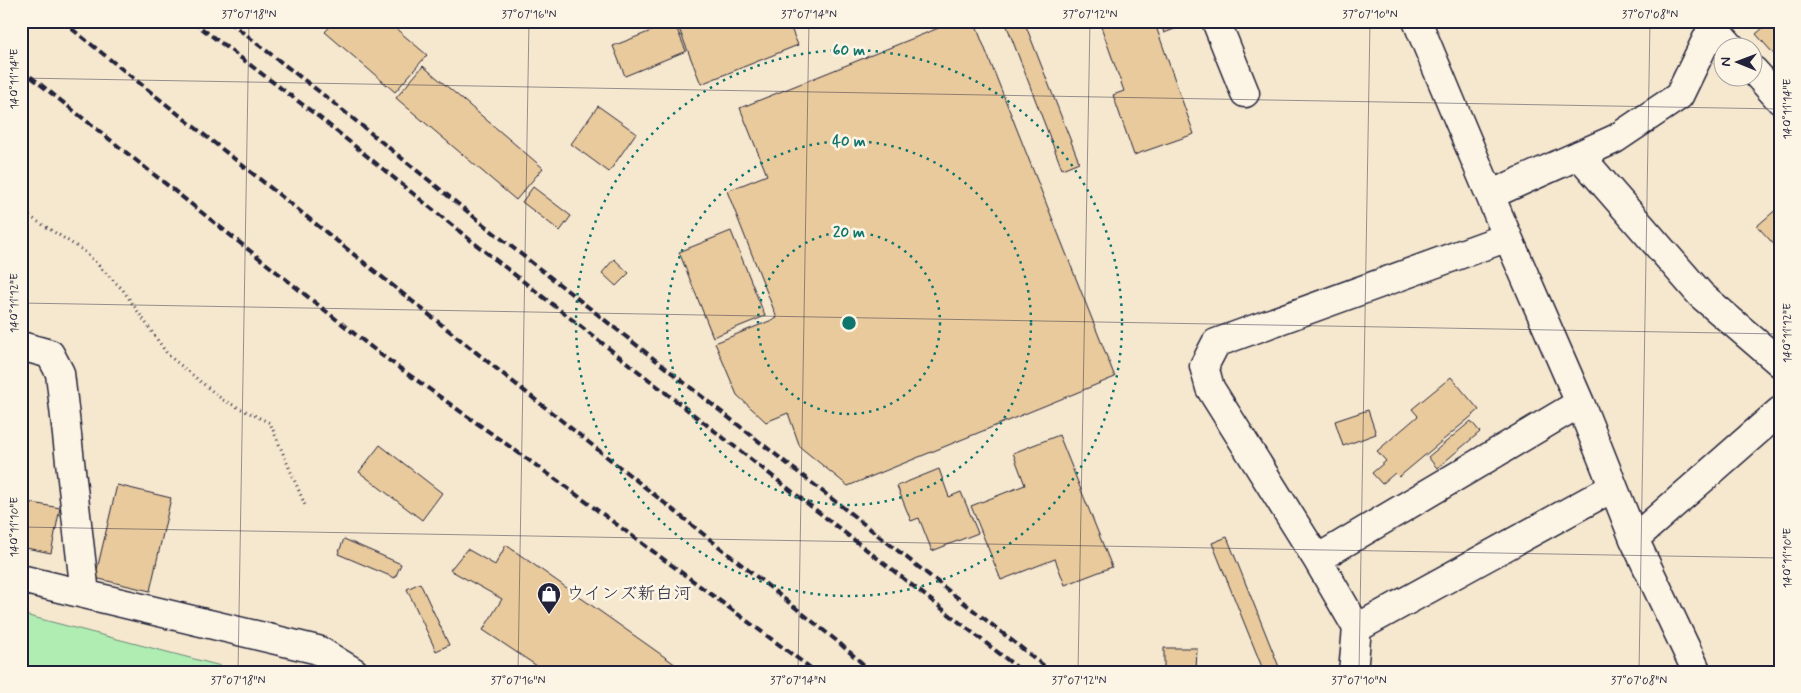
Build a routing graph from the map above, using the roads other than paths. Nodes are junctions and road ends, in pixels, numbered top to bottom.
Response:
1 (1216, 21) edge
2 (1417, 21) edge
3 (1710, 24) edge
4 (1723, 38) edge
5 (1764, 82) edge
6 (1245, 93) dead end
7 (1780, 100) edge
8 (1579, 155) junction
9 (1490, 195) junction
10 (1508, 237) junction
11 (21, 346) edge
12 (1780, 363) edge
13 (1580, 403) junction
14 (1780, 411) edge
15 (1612, 488) junction
16 (1634, 539) junction
17 (1317, 559) junction
18 (21, 578) edge
19 (85, 594) junction
20 (1357, 628) junction
21 (315, 661) edge
22 (354, 672) edge
23 (1353, 672) edge
24 (1697, 672) edge

1 - 6 street
2 - 9 street
3 - 4 street
3 - 8 street
5 - 7 street
8 - 9 street
8 - 12 street
9 - 10 street
10 - 13 street
10 - 17 street
11 - 19 street
13 - 15 street
13 - 17 street
14 - 16 street
15 - 16 street
15 - 20 street
16 - 24 street
17 - 20 street
18 - 19 street
19 - 21 street
20 - 23 street
21 - 22 street

